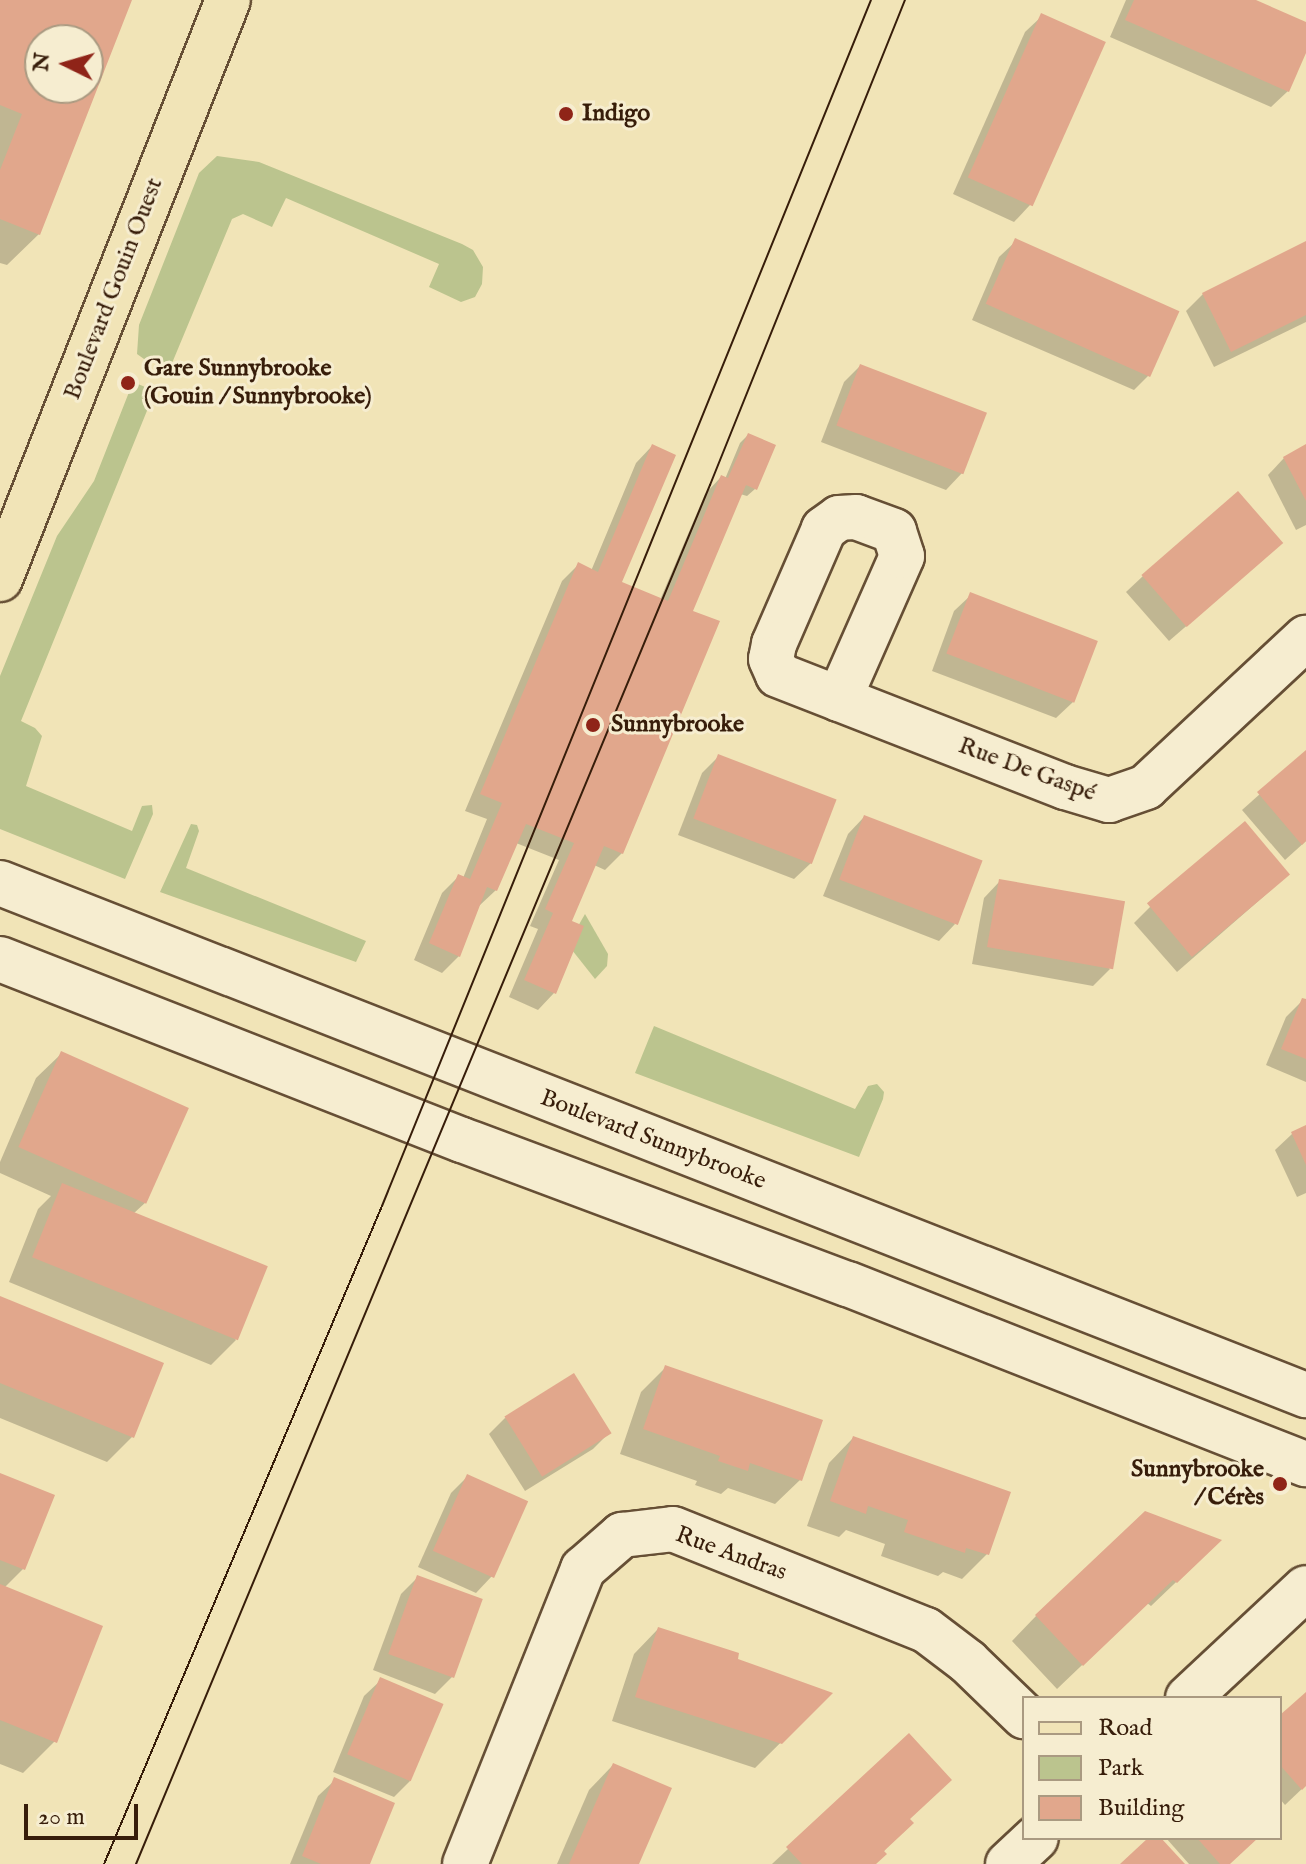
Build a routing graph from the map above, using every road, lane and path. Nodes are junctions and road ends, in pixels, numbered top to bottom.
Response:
1 (228, 0) edge
2 (0, 579) edge
3 (1306, 638) edge
4 (839, 699) dead end
5 (0, 883) edge
6 (0, 959) edge
7 (1306, 1395) edge
8 (1306, 1464) edge
9 (1306, 1588) edge
10 (1190, 1696) edge
11 (1022, 1714) edge
12 (1034, 1840) edge
13 (465, 1864) edge
14 (1008, 1864) edge

1 - 2 main road, Boulevard Gouin Ouest
3 - 4 street, Rue De Gaspé
5 - 7 street, Boulevard Sunnybrooke
6 - 8 street
9 - 10 street
11 - 13 street, Rue Andras
12 - 14 street

